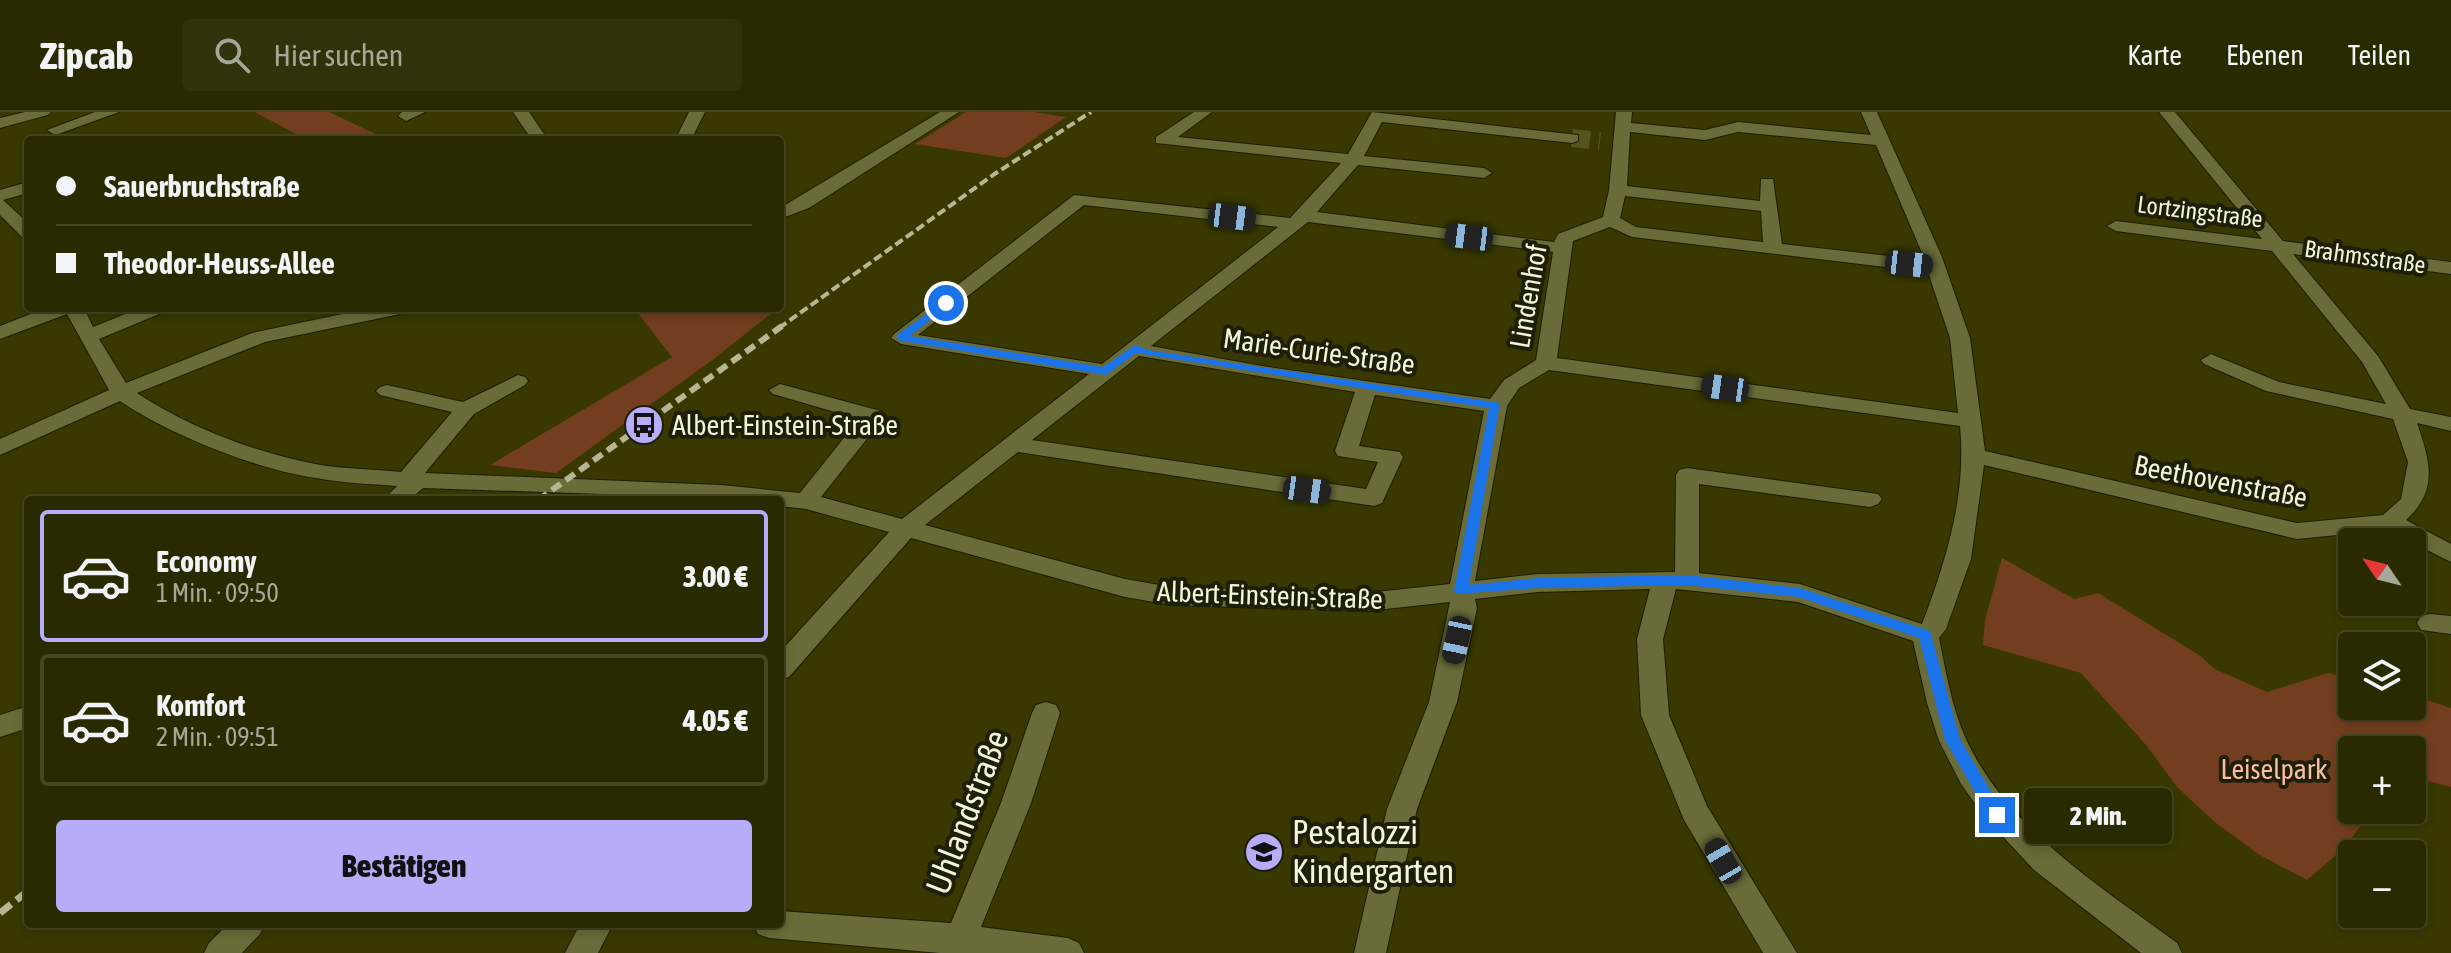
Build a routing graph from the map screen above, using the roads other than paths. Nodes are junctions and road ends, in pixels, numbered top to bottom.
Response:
1 (111, 112) edge
2 (521, 112) edge
3 (697, 112) edge
4 (1204, 112) edge
5 (1869, 112) edge
6 (2166, 112) edge
7 (946, 113) edge
8 (1378, 115) edge
9 (1738, 119) edge
10 (0, 123) edge
11 (49, 123) edge
12 (1623, 128) edge
13 (66, 136) edge
14 (537, 136) edge
15 (685, 136) edge
16 (1572, 138) tunnel mouth
17 (1600, 141) tunnel mouth
18 (1881, 141) junction
19 (1353, 160) junction
20 (1484, 173) dead end
21 (1767, 183) dead end
22 (24, 188) edge
23 (1618, 190) junction
24 (0, 196) edge
25 (0, 205) edge
26 (1770, 207) junction
27 (784, 212) edge
28 (1300, 220) junction
29 (1611, 220) junction
30 (7, 221) edge
31 (2116, 226) dead end
32 (2280, 245) junction
33 (1562, 248) junction
34 (1773, 249) junction
35 (1937, 267) junction
36 (2451, 268) edge
37 (54, 312) edge
38 (76, 312) edge
39 (147, 312) edge
40 (381, 312) edge
41 (0, 333) edge
42 (87, 337) junction
43 (1135, 349) junction
44 (2211, 360) dead end
45 (1546, 363) junction
46 (1106, 371) junction
47 (518, 381) dead end
48 (1367, 386) junction
49 (780, 390) dead end
50 (387, 391) dead end
51 (121, 392) junction
52 (1496, 406) junction
53 (466, 409) junction
54 (2403, 415) junction
55 (1968, 421) junction
56 (2451, 424) edge
57 (1011, 444) junction
58 (0, 448) edge
59 (1974, 456) junction
60 (406, 487) edge
61 (753, 496) edge
62 (784, 499) edge
63 (1870, 499) dead end
64 (806, 501) junction
65 (2390, 522) junction
66 (905, 529) junction
67 (2451, 554) edge
68 (1676, 581) junction
69 (1461, 591) junction
70 (1925, 635) junction
71 (784, 665) edge
72 (1046, 713) dead end
73 (24, 718) edge
74 (0, 726) edge
75 (784, 926) edge
76 (245, 928) edge
77 (595, 928) edge
78 (956, 946) edge
79 (220, 953) edge
80 (581, 953) edge
81 (1068, 953) edge
82 (1370, 953) edge
83 (1781, 953) edge
84 (2166, 953) edge

1 - 11 street
2 - 14 street
3 - 15 street
4 - 19 street
5 - 18 street
6 - 32 street
7 - 27 street
8 - 16 street
8 - 19 street
9 - 12 street
9 - 18 street
10 - 11 street
11 - 13 street
12 - 17 street
12 - 23 street
18 - 35 street
19 - 20 street
19 - 28 street
21 - 26 street
22 - 24 street
23 - 26 street
23 - 29 street
25 - 30 street
26 - 34 street
28 - 33 street
28 - 43 street
28 - 46 street
29 - 33 street, Lindenhof
29 - 34 street
31 - 32 street, Lortzingstraße
32 - 36 street, Brahmsstraße
32 - 54 street
33 - 45 street, Lindenhof
34 - 35 street
35 - 55 street
37 - 41 street
38 - 42 street, Albert-Einstein-Straße
39 - 42 street
40 - 51 street
42 - 51 street, Albert-Einstein-Straße
43 - 46 street
43 - 48 street, Marie-Curie-Straße
44 - 54 street
45 - 52 street, Lindenhof
45 - 55 street
46 - 57 street
47 - 53 street
48 - 52 street, Marie-Curie-Straße
48 - 57 street
49 - 64 street
50 - 53 street
51 - 58 street
51 - 60 street, Albert-Einstein-Straße
52 - 69 street
53 - 60 street
54 - 56 street
54 - 65 street
55 - 59 street
57 - 66 street
59 - 65 street, Beethovenstraße
59 - 70 street
60 - 61 street, Albert-Einstein-Straße
62 - 64 street, Albert-Einstein-Straße
63 - 68 street
64 - 66 street, Albert-Einstein-Straße
65 - 67 street
66 - 69 street, Albert-Einstein-Straße
66 - 71 street
68 - 69 street, Albert-Einstein-Straße
68 - 70 street, Albert-Einstein-Straße
68 - 83 street
69 - 82 street
70 - 84 street
72 - 78 street, Uhlandstraße
73 - 74 street
75 - 78 street, Uhlandstraße
76 - 79 street
77 - 80 street
78 - 81 street, Uhlandstraße

